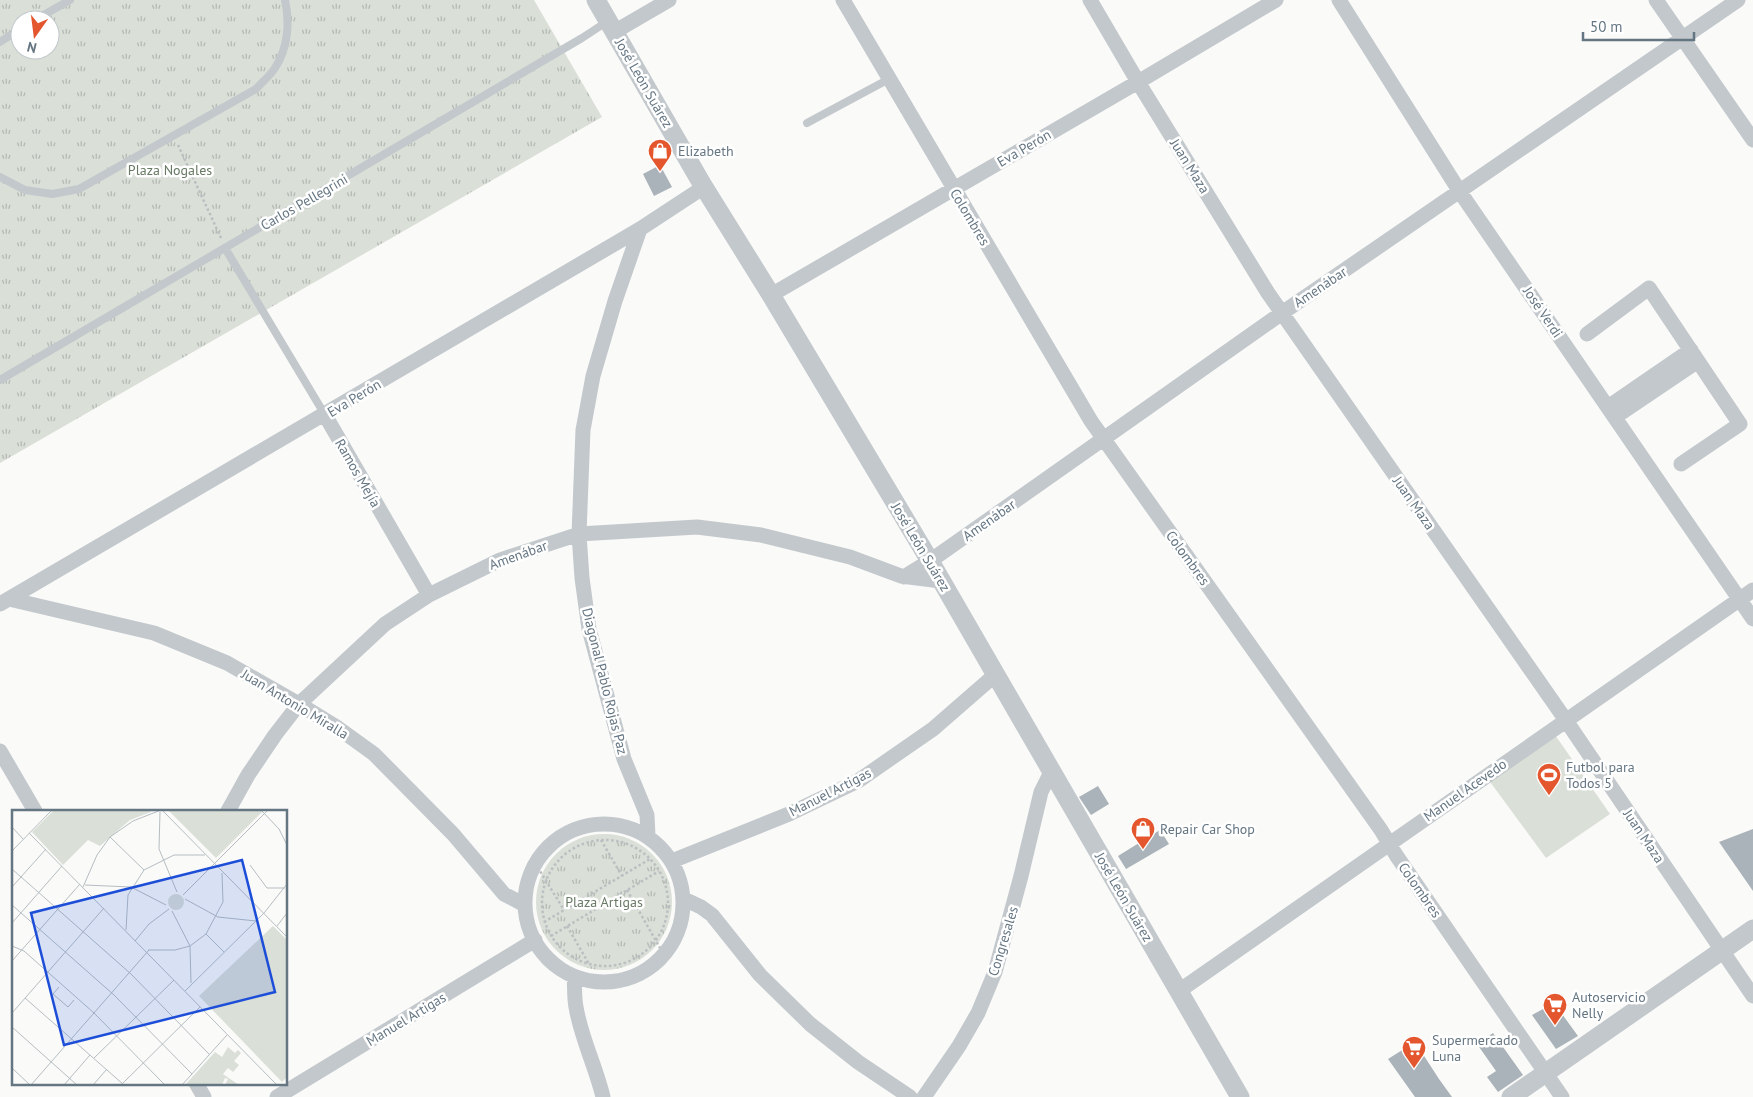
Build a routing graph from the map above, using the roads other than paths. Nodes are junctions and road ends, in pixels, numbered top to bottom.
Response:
1 (70, 0) edge
2 (285, 0) edge
3 (596, 0) edge
4 (669, 0) edge
5 (843, 0) edge
6 (1090, 0) edge
7 (1276, 0) edge
8 (1339, 0) edge
9 (1656, 0) edge
10 (1738, 0) edge
11 (52, 10) edge
12 (611, 27) junction
13 (1681, 38) junction
14 (889, 79) junction
15 (1138, 82) junction
16 (807, 123) dead end
17 (1753, 140) edge
18 (0, 177) edge
19 (704, 187) junction
20 (953, 189) junction
21 (1460, 192) junction
22 (640, 230) junction
23 (225, 248) junction
24 (771, 295) junction
25 (1282, 313) junction
26 (1587, 334) dead end
27 (1695, 356) junction
28 (0, 380) edge
29 (1611, 412) junction
30 (325, 415) junction
31 (1103, 440) junction
32 (1681, 464) dead end
33 (578, 534) junction
34 (930, 561) junction
35 (904, 577) junction
36 (941, 581) junction
37 (1753, 590) edge
38 (429, 595) junction
39 (1739, 599) junction
40 (4, 602) edge
41 (1753, 619) edge
42 (995, 675) junction
43 (299, 704) junction
44 (1566, 719) junction
45 (0, 752) edge
46 (1051, 772) junction
47 (34, 810) edge
48 (229, 810) edge
49 (648, 836) junction
50 (1389, 843) junction
51 (672, 861) junction
52 (684, 899) junction
53 (525, 905) junction
54 (1753, 929) edge
55 (535, 940) junction
56 (1722, 951) junction
57 (574, 976) junction
58 (1179, 991) junction
59 (1753, 996) edge
60 (1546, 1073) junction
61 (197, 1084) edge
62 (204, 1097) edge
63 (276, 1097) edge
64 (603, 1097) edge
65 (910, 1097) edge
66 (924, 1097) edge
67 (1240, 1097) edge
68 (1511, 1097) edge
69 (1562, 1097) edge

1 - 11 lane
2 - 18 lane
3 - 12 street, José León Suárez
4 - 12 street, Carlos Pellegrini
5 - 14 street, Colombres
6 - 15 street, Juan Maza
7 - 15 street, Eva Perón
8 - 21 street, José Verdi
9 - 13 street
10 - 13 street, Amenábar
12 - 19 street, José León Suárez
12 - 23 lane, Carlos Pellegrini
13 - 17 street
13 - 21 street, Amenábar
14 - 16 lane
14 - 20 street, Colombres
15 - 20 street, Eva Perón
15 - 25 street, Juan Maza
19 - 22 street, Eva Perón
19 - 24 street, José León Suárez
20 - 24 street, Eva Perón
20 - 31 street, Colombres
21 - 25 street, Amenábar
21 - 29 street, José Verdi
22 - 30 street, Eva Perón
22 - 33 street, Diagonal Pablo Rojas Paz
23 - 28 lane, Carlos Pellegrini
23 - 30 lane, Ramos Mejía
24 - 34 street, José León Suárez
25 - 31 street, Amenábar
25 - 44 street, Juan Maza
26 - 27 street
27 - 29 street
27 - 32 street
29 - 39 street, José Verdi
30 - 38 street, Ramos Mejía
30 - 40 street, Eva Perón
31 - 34 street, Amenábar
31 - 50 street, Colombres
33 - 35 street, Amenábar
33 - 38 street, Amenábar
33 - 49 street, Diagonal Pablo Rojas Paz
34 - 35 street, Amenábar
34 - 36 street, José León Suárez
35 - 36 street, Amenábar
36 - 42 street, José León Suárez
37 - 39 street, Manuel Acevedo
38 - 43 street, Amenábar
39 - 41 street, José Verdi
39 - 44 street, Manuel Acevedo
40 - 43 street, Juan Antonio Miralla
42 - 46 street, José León Suárez
42 - 51 street, Manuel Artigas
43 - 48 street, Amenábar
43 - 53 street, Juan Antonio Miralla
44 - 50 street, Manuel Acevedo
44 - 56 street, Juan Maza
45 - 47 street
46 - 58 street, José León Suárez
46 - 66 street, Congresales
49 - 51 street
49 - 53 street
50 - 58 street, Manuel Acevedo
50 - 60 street, Colombres
51 - 52 street
52 - 57 street
52 - 65 street
53 - 55 street
54 - 56 street
55 - 57 street
55 - 63 street, Manuel Artigas
56 - 59 street, Juan Maza
56 - 60 street
57 - 64 street
58 - 67 street, José León Suárez
60 - 68 street
60 - 69 street, Colombres
61 - 62 street

